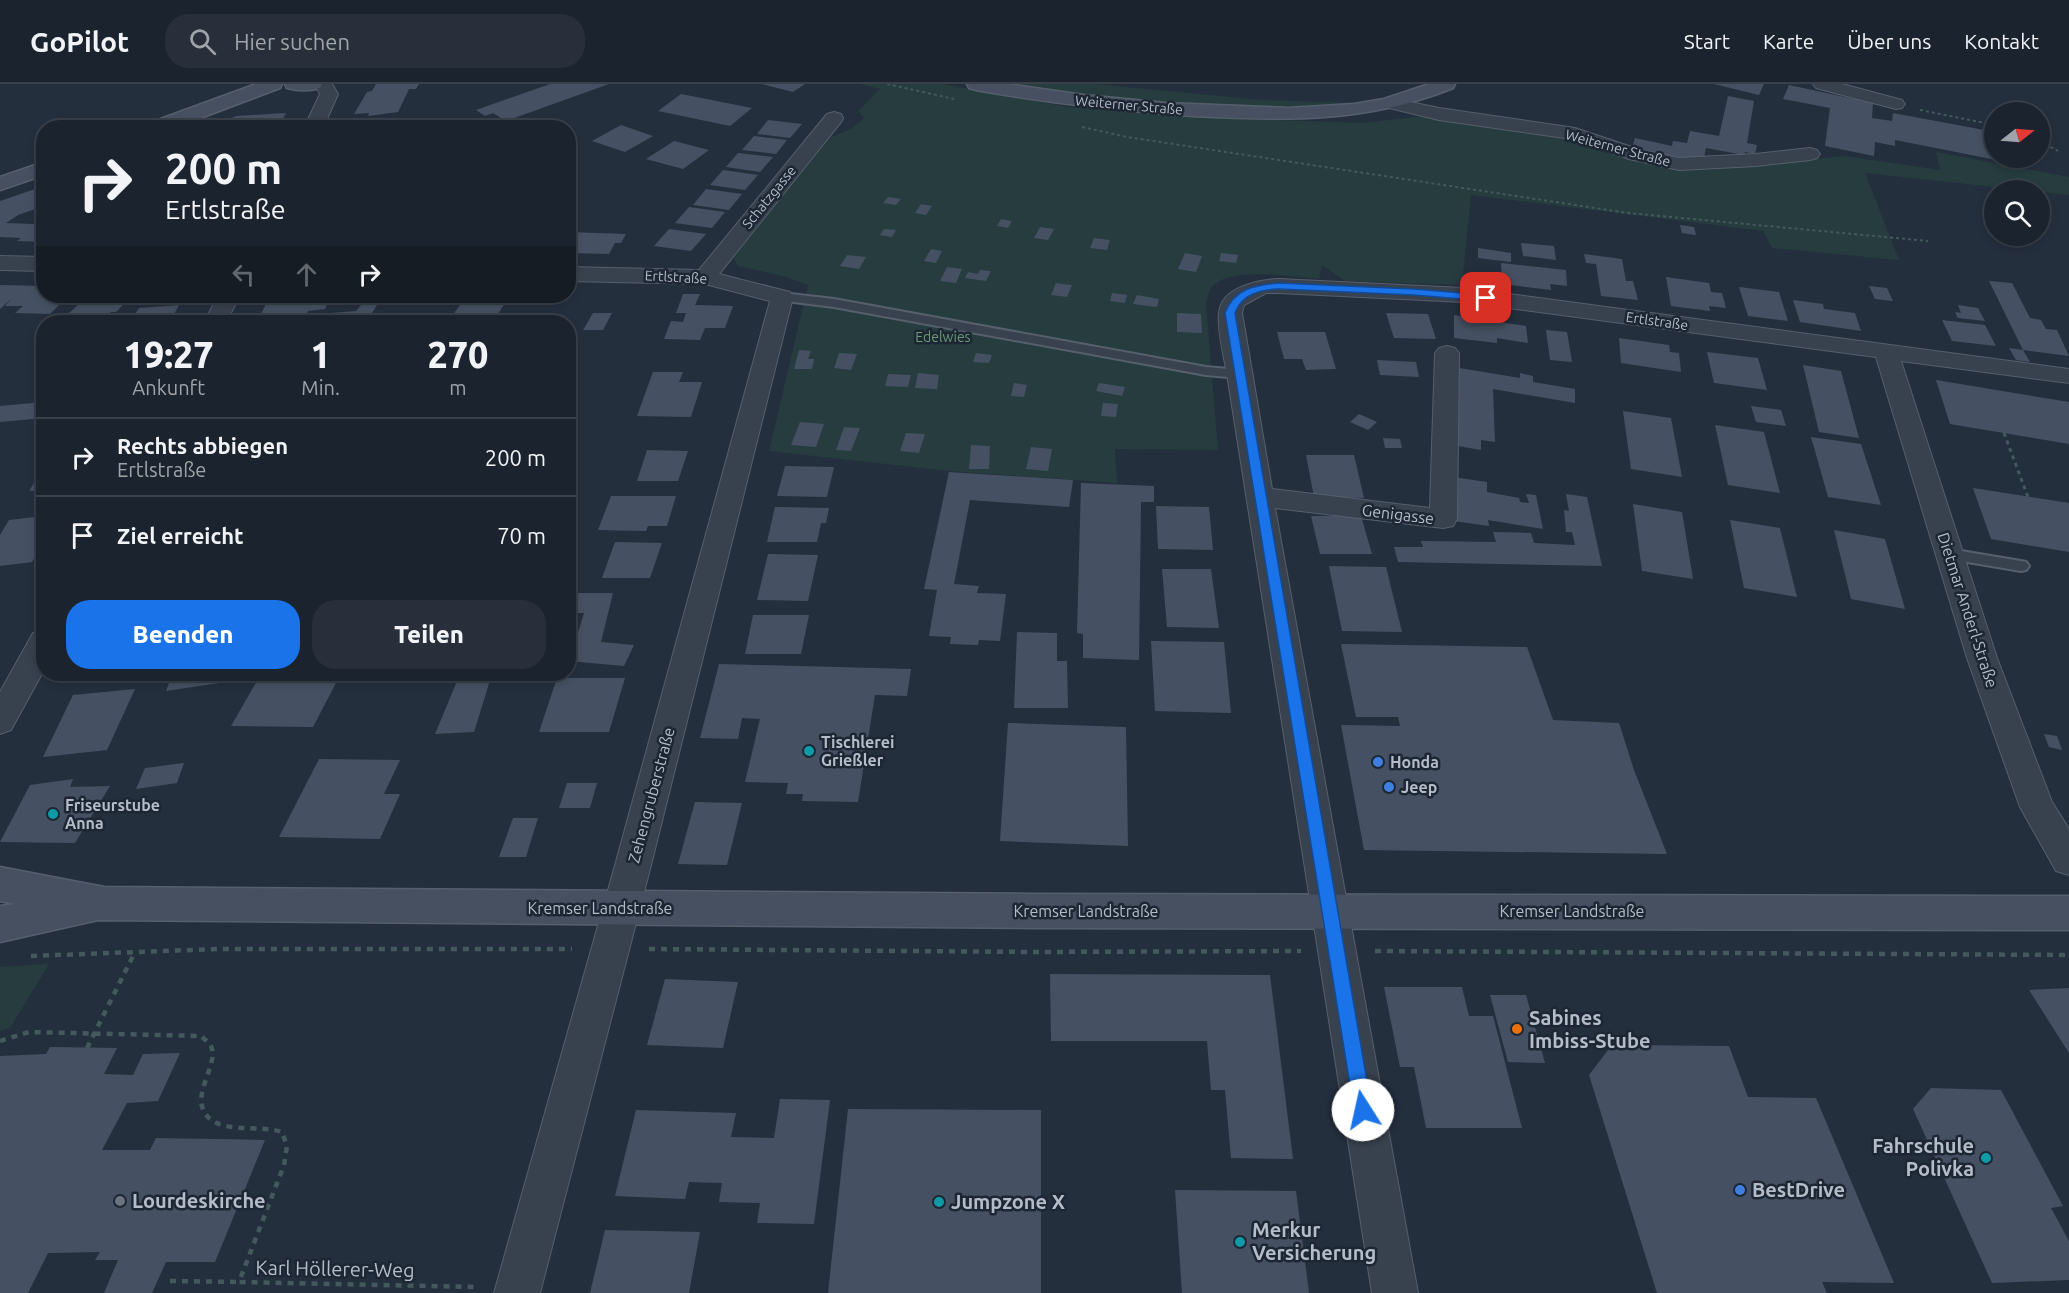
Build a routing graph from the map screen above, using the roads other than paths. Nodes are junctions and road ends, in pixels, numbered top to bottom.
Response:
1 (273, 84) edge
2 (294, 84) edge
3 (313, 84) edge
4 (323, 84) edge
5 (976, 84) edge
6 (1446, 84) edge
7 (1822, 84) edge
8 (1391, 103) junction
9 (1896, 104) road end
10 (834, 118) dead end
11 (176, 120) edge
12 (317, 120) edge
13 (1810, 154) dead end
14 (36, 171) edge
15 (0, 184) edge
16 (0, 263) edge
17 (36, 264) edge
18 (576, 274) edge
19 (705, 277) junction
20 (782, 297) junction
21 (1886, 352) junction
22 (1447, 353) dead end
23 (1239, 374) junction
24 (2069, 376) edge
25 (1259, 497) junction
26 (1949, 554) junction
27 (2021, 566) dead end
28 (36, 656) edge
29 (0, 722) edge
30 (2069, 860) edge
31 (0, 884) edge
32 (104, 904) junction
33 (621, 909) junction
34 (1329, 912) junction
35 (2069, 913) edge
36 (0, 924) edge
37 (517, 1291) edge
38 (1395, 1293) edge

1 - 11 main road
2 - 3 main road
4 - 12 street
5 - 8 main road, Weiterner Straße
6 - 8 main road, Weiterner Straße
7 - 9 street
8 - 13 street, Weiterner Straße
10 - 19 street, Schatzgasse
14 - 15 main road
16 - 17 street
18 - 19 street, Ertlstraße
19 - 20 street, Ertlstraße
20 - 23 lane
20 - 33 street, Zehengruberstraße
21 - 23 street, Ertlstraße
21 - 24 street, Ertlstraße
21 - 26 street, Dietmar Anderl-Straße
22 - 25 street, Genigasse
23 - 25 street
25 - 34 street
26 - 27 lane
26 - 30 street, Dietmar Anderl-Straße
28 - 29 street
31 - 32 main road, Kremser Landstraße
32 - 33 main road, Kremser Landstraße
32 - 36 main road, Kremser Landstraße
33 - 34 main road, Kremser Landstraße
33 - 37 street, Zehengruberstraße
34 - 35 main road, Kremser Landstraße
34 - 38 street

